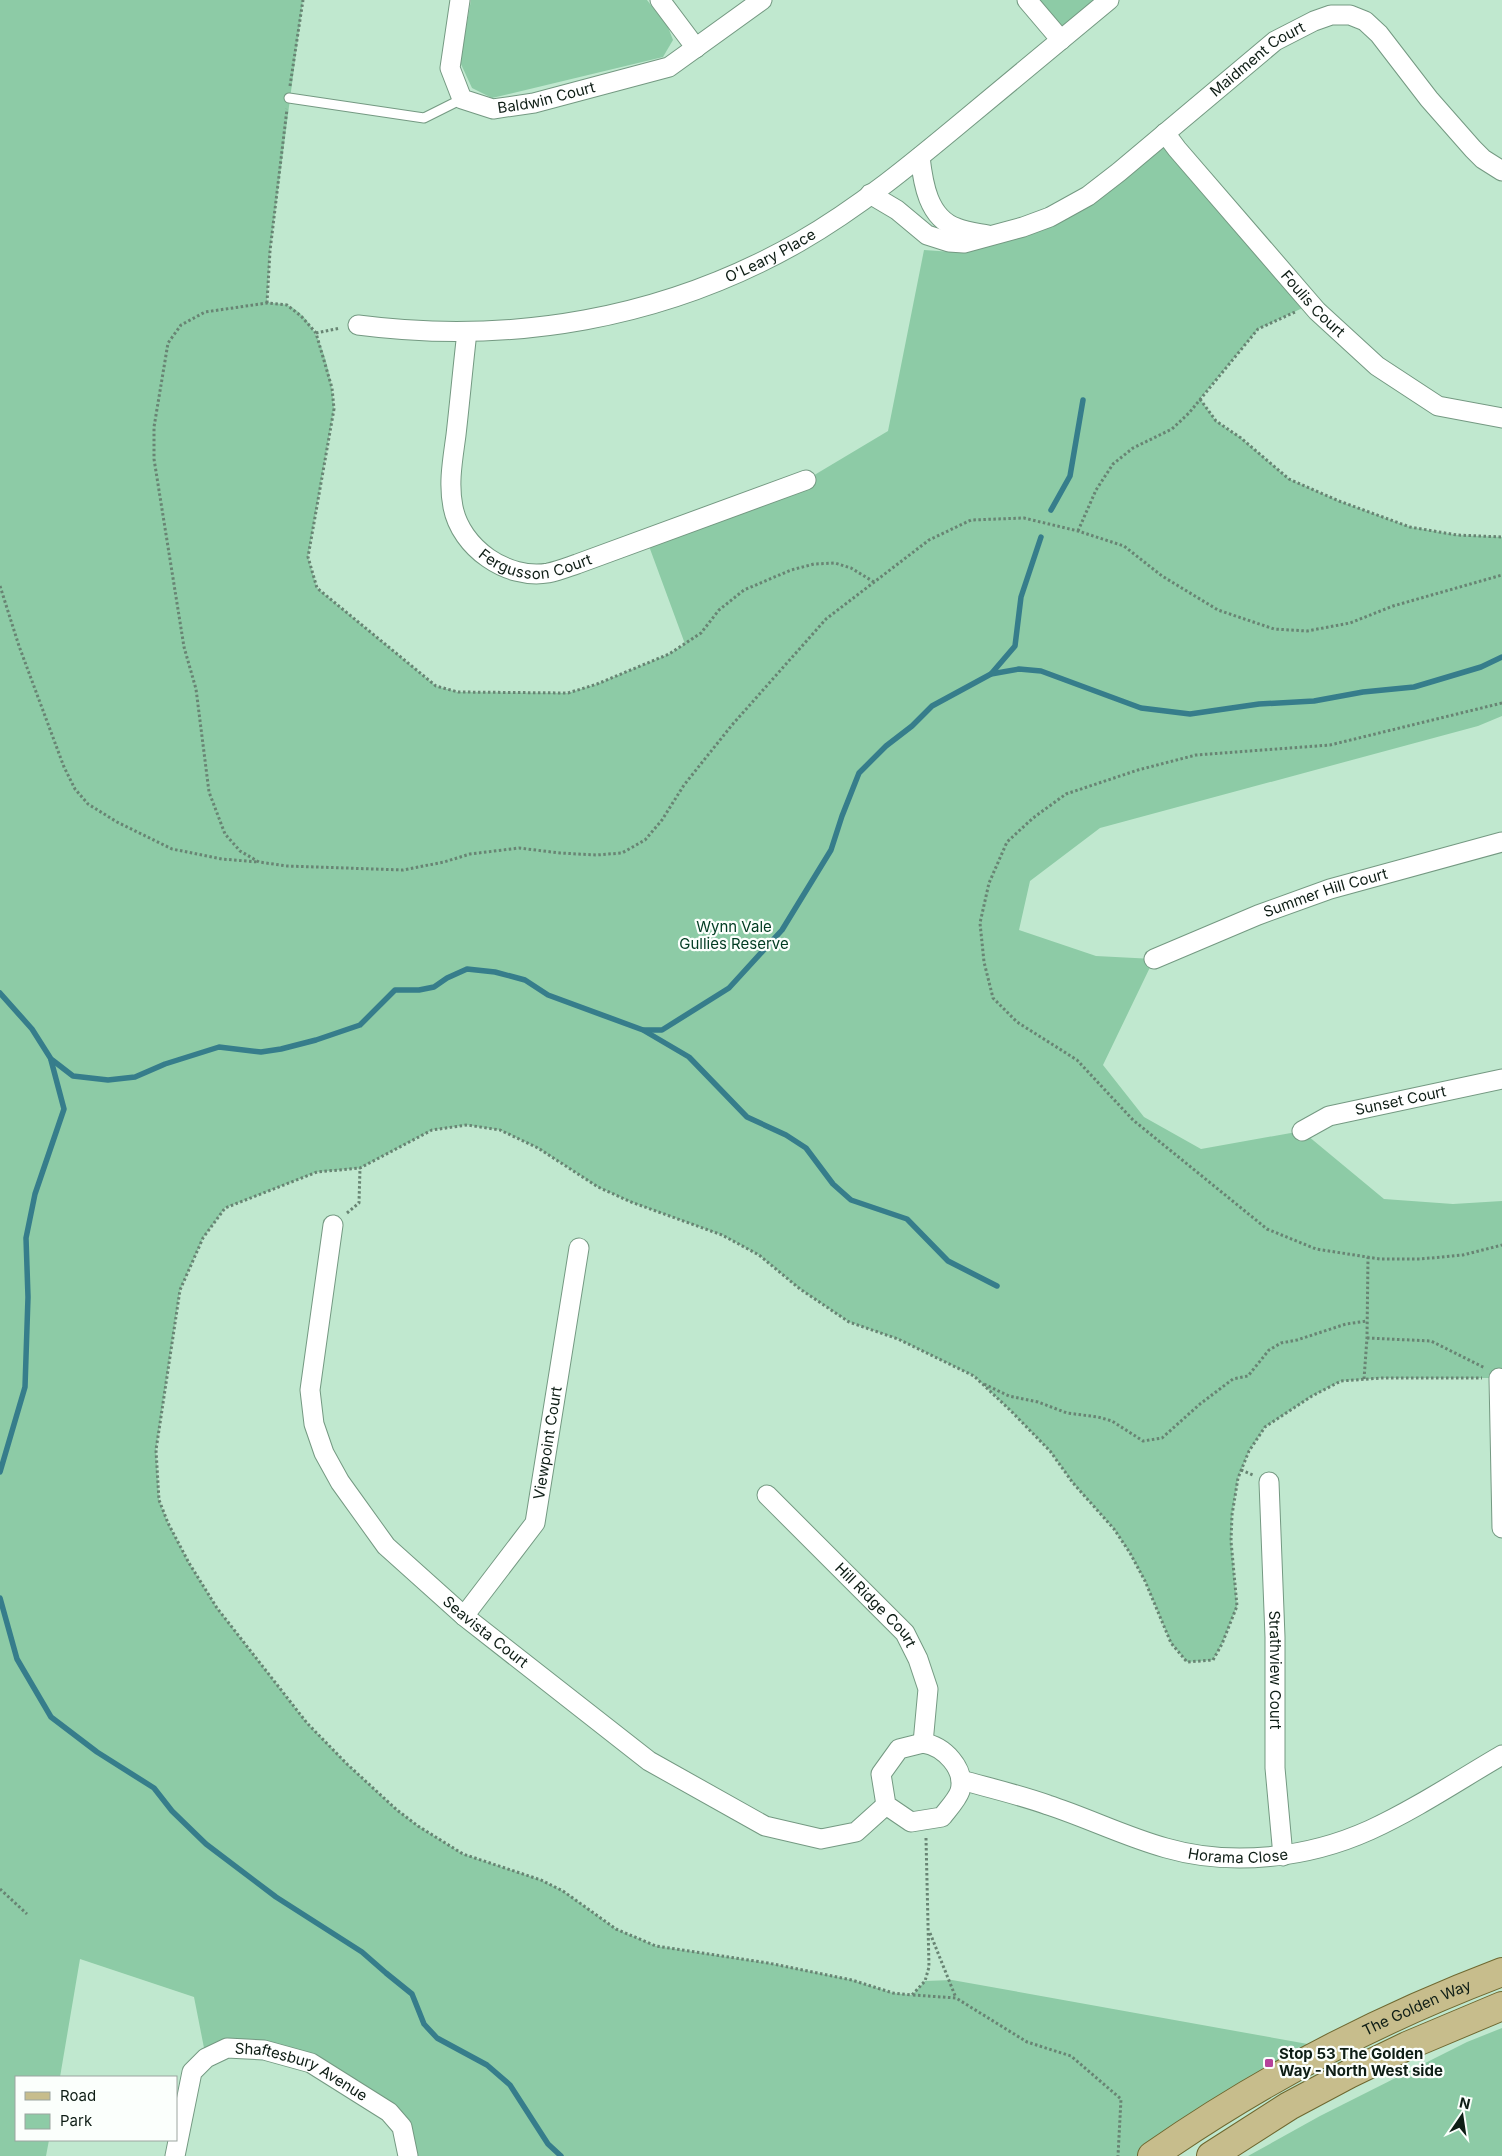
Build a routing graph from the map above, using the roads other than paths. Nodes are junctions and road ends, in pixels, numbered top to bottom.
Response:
1 (460, 0) edge
2 (660, 0) edge
3 (762, 0) edge
4 (1027, 0) edge
5 (1109, 0) edge
6 (1061, 40) junction
7 (696, 48) junction
8 (289, 98) road end
9 (462, 99) junction
10 (1165, 133) junction
11 (920, 157) junction
12 (1502, 170) edge
13 (870, 194) junction
14 (989, 236) junction
15 (358, 324) road end
16 (467, 332) junction
17 (1502, 418) edge
18 (806, 480) dead end
19 (1502, 842) edge
20 (1154, 959) dead end
21 (1502, 1079) edge
22 (1302, 1131) dead end
23 (333, 1225) road end
24 (579, 1248) dead end
25 (1499, 1378) road end
26 (1269, 1482) dead end
27 (767, 1495) dead end
28 (1502, 1528) edge
29 (464, 1616) junction
30 (923, 1743) junction
31 (1502, 1755) edge
32 (961, 1780) junction
33 (886, 1804) junction
34 (1283, 1856) junction
35 (1502, 1972) edge
36 (1502, 2006) edge
37 (175, 2156) edge
38 (408, 2156) edge
39 (1152, 2156) edge
40 (1211, 2156) edge

1 - 9 street
2 - 7 street
3 - 7 street, Baldwin Court
4 - 6 street
5 - 6 street, O'Leary Place
6 - 11 street, O'Leary Place
7 - 9 street, Baldwin Court
8 - 9 lane
10 - 12 street, Maidment Court
10 - 14 street, Maidment Court
10 - 17 street, Foulis Court
11 - 13 street, O'Leary Place
11 - 14 street, Maidment Court
13 - 14 street, Maidment Court
13 - 16 street, O'Leary Place
15 - 16 street, O'Leary Place
16 - 18 street, Fergusson Court
19 - 20 street, Summer Hill Court
21 - 22 street, Sunset Court
23 - 29 street, Seavista Court
24 - 29 street, Viewpoint Court
25 - 28 street
26 - 34 street, Strathview Court
27 - 30 street, Hill Ridge Court
29 - 33 street, Seavista Court
30 - 32 street
30 - 33 street
31 - 34 street, Horama Close
32 - 33 street
32 - 34 street, Horama Close
35 - 39 main road, The Golden Way
36 - 40 main road
37 - 38 street, Shaftesbury Avenue

